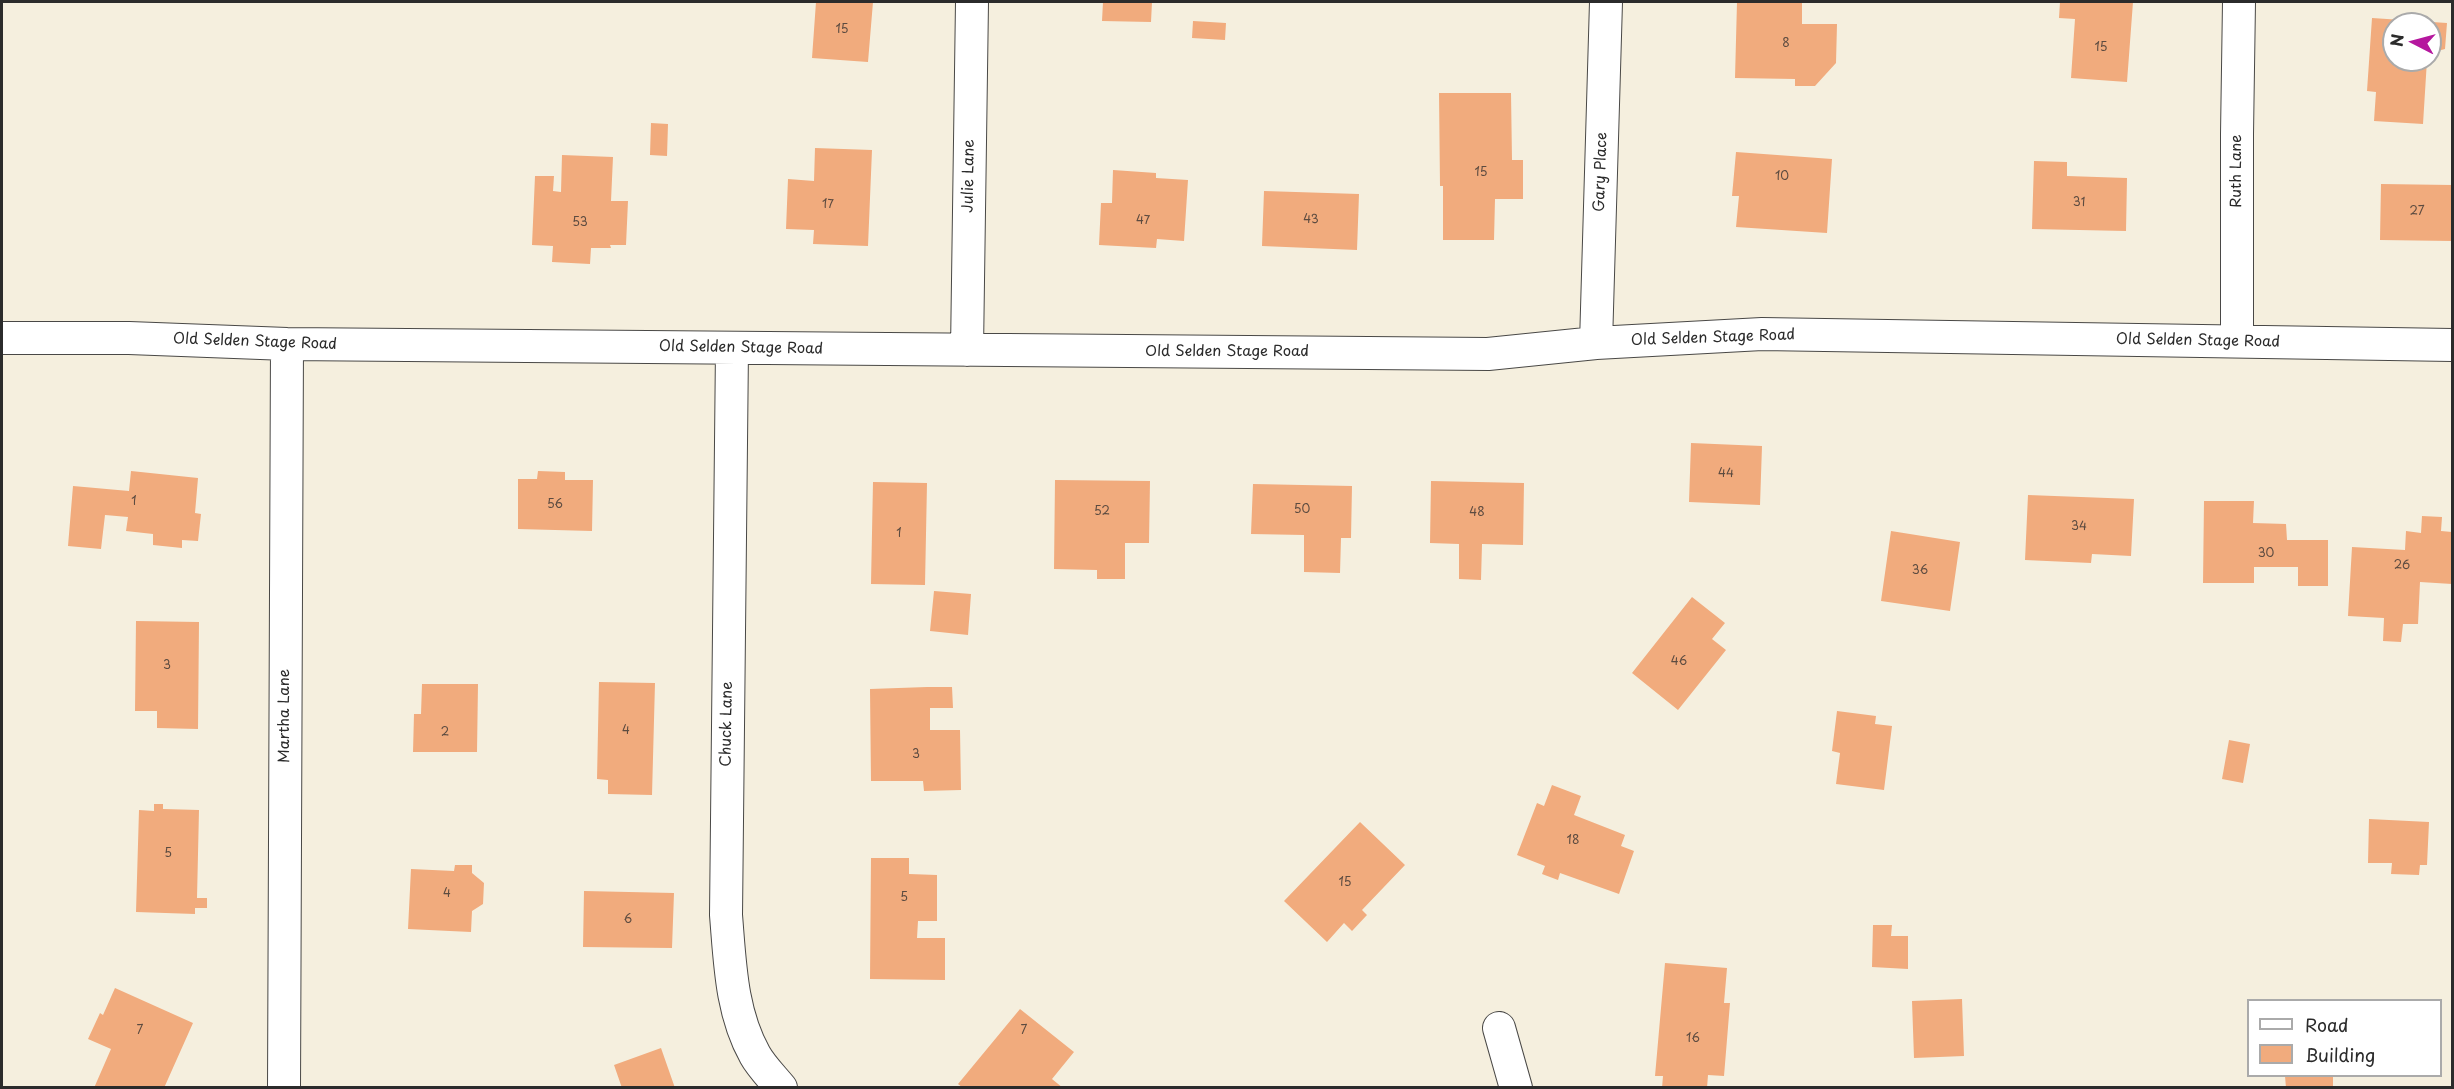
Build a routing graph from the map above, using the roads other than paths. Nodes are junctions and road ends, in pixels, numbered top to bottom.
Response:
1 (972, 2) edge
2 (1606, 2) edge
3 (2239, 2) edge
4 (2, 338) edge
5 (2237, 341) junction
6 (1596, 343) junction
7 (287, 344) junction
8 (2452, 345) edge
9 (732, 348) junction
10 (967, 350) junction
11 (1499, 1028) dead end
12 (284, 1088) edge
13 (780, 1088) edge
14 (1516, 1088) edge

1 - 10 street, Julie Lane
2 - 6 street, Gary Place
3 - 5 street, Ruth Lane
4 - 7 street, Old Selden Stage Road
5 - 6 street, Old Selden Stage Road
5 - 8 street, Old Selden Stage Road
6 - 10 street, Old Selden Stage Road
7 - 9 street, Old Selden Stage Road
7 - 12 street, Martha Lane
9 - 10 street, Old Selden Stage Road
9 - 13 street, Chuck Lane
11 - 14 street

